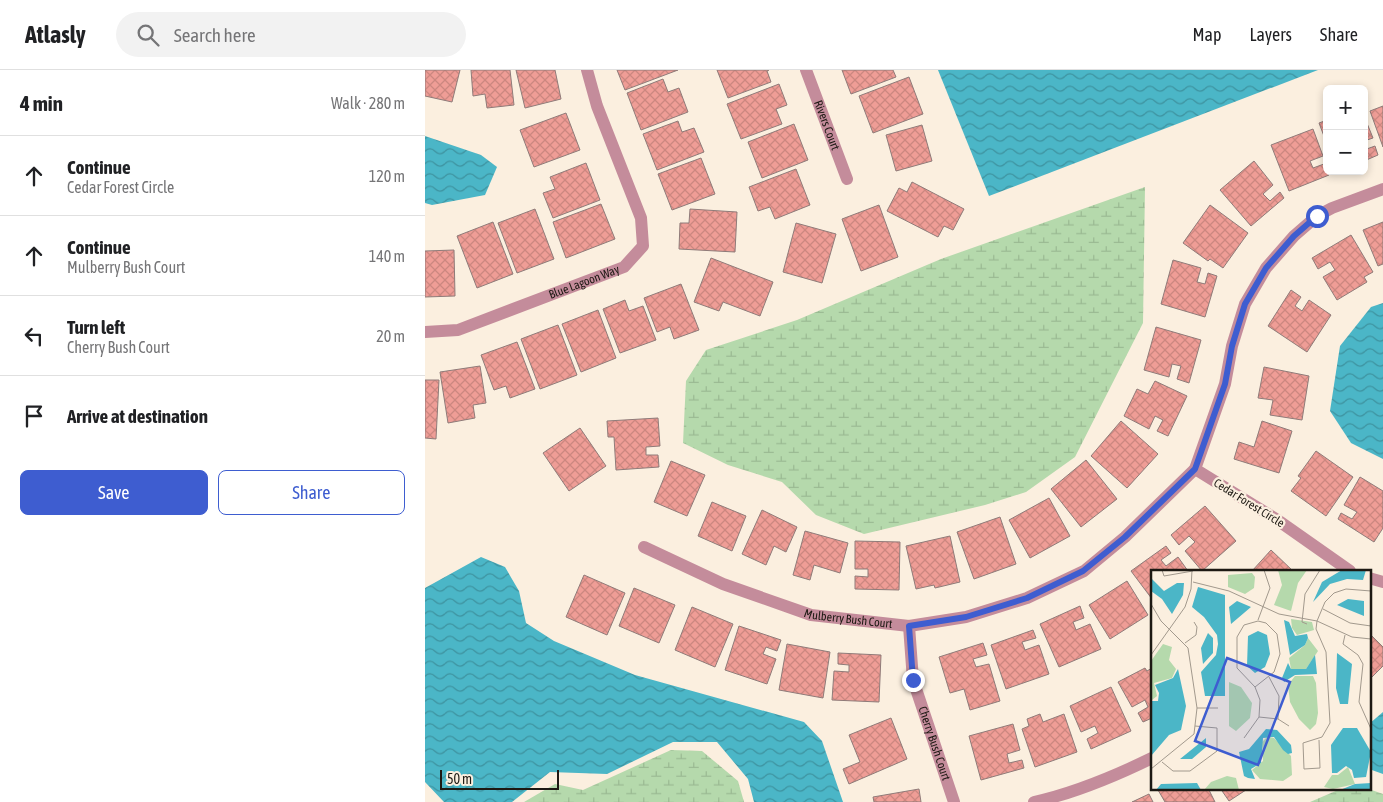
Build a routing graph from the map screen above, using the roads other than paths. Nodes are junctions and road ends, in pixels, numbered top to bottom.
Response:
1 (587, 70) edge
2 (806, 70) edge
3 (847, 179) dead end
4 (1383, 189) edge
5 (425, 332) edge
6 (1195, 469) junction
7 (644, 547) dead end
8 (1349, 570) edge
9 (909, 626) junction
10 (1151, 758) edge
11 (954, 802) edge
12 (1034, 802) edge

1 - 5 street, Blue Lagoon Way
2 - 3 street, Rivers Court
4 - 6 street
6 - 8 street, Cedar Forest Circle
6 - 9 street, Mulberry Bush Court
7 - 9 street, Mulberry Bush Court
9 - 11 street, Cherry Bush Court
10 - 12 street

